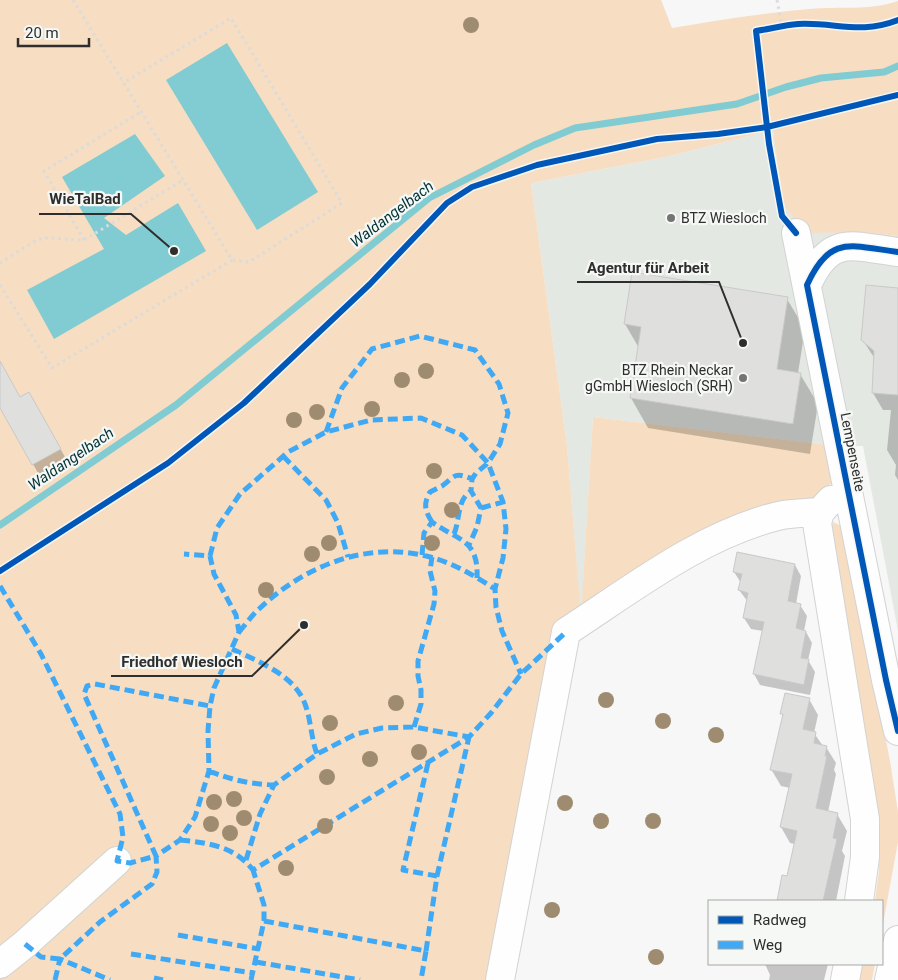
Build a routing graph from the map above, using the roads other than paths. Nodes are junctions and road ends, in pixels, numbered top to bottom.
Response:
1 (796, 233) dead end
2 (898, 252) edge
3 (807, 285) junction
4 (849, 495) junction
5 (820, 512) junction
6 (898, 731) edge
7 (117, 861) dead end
8 (859, 900) edge
9 (898, 940) edge
10 (0, 964) edge
11 (848, 965) edge
12 (500, 980) edge
13 (845, 980) edge
14 (889, 980) edge

1 - 3 street, Lempenseite
2 - 3 street
3 - 4 street, Lempenseite
4 - 5 street, Lempenseite
4 - 6 street, Lempenseite
5 - 8 street
5 - 12 street
7 - 10 street
9 - 14 street
11 - 13 street

